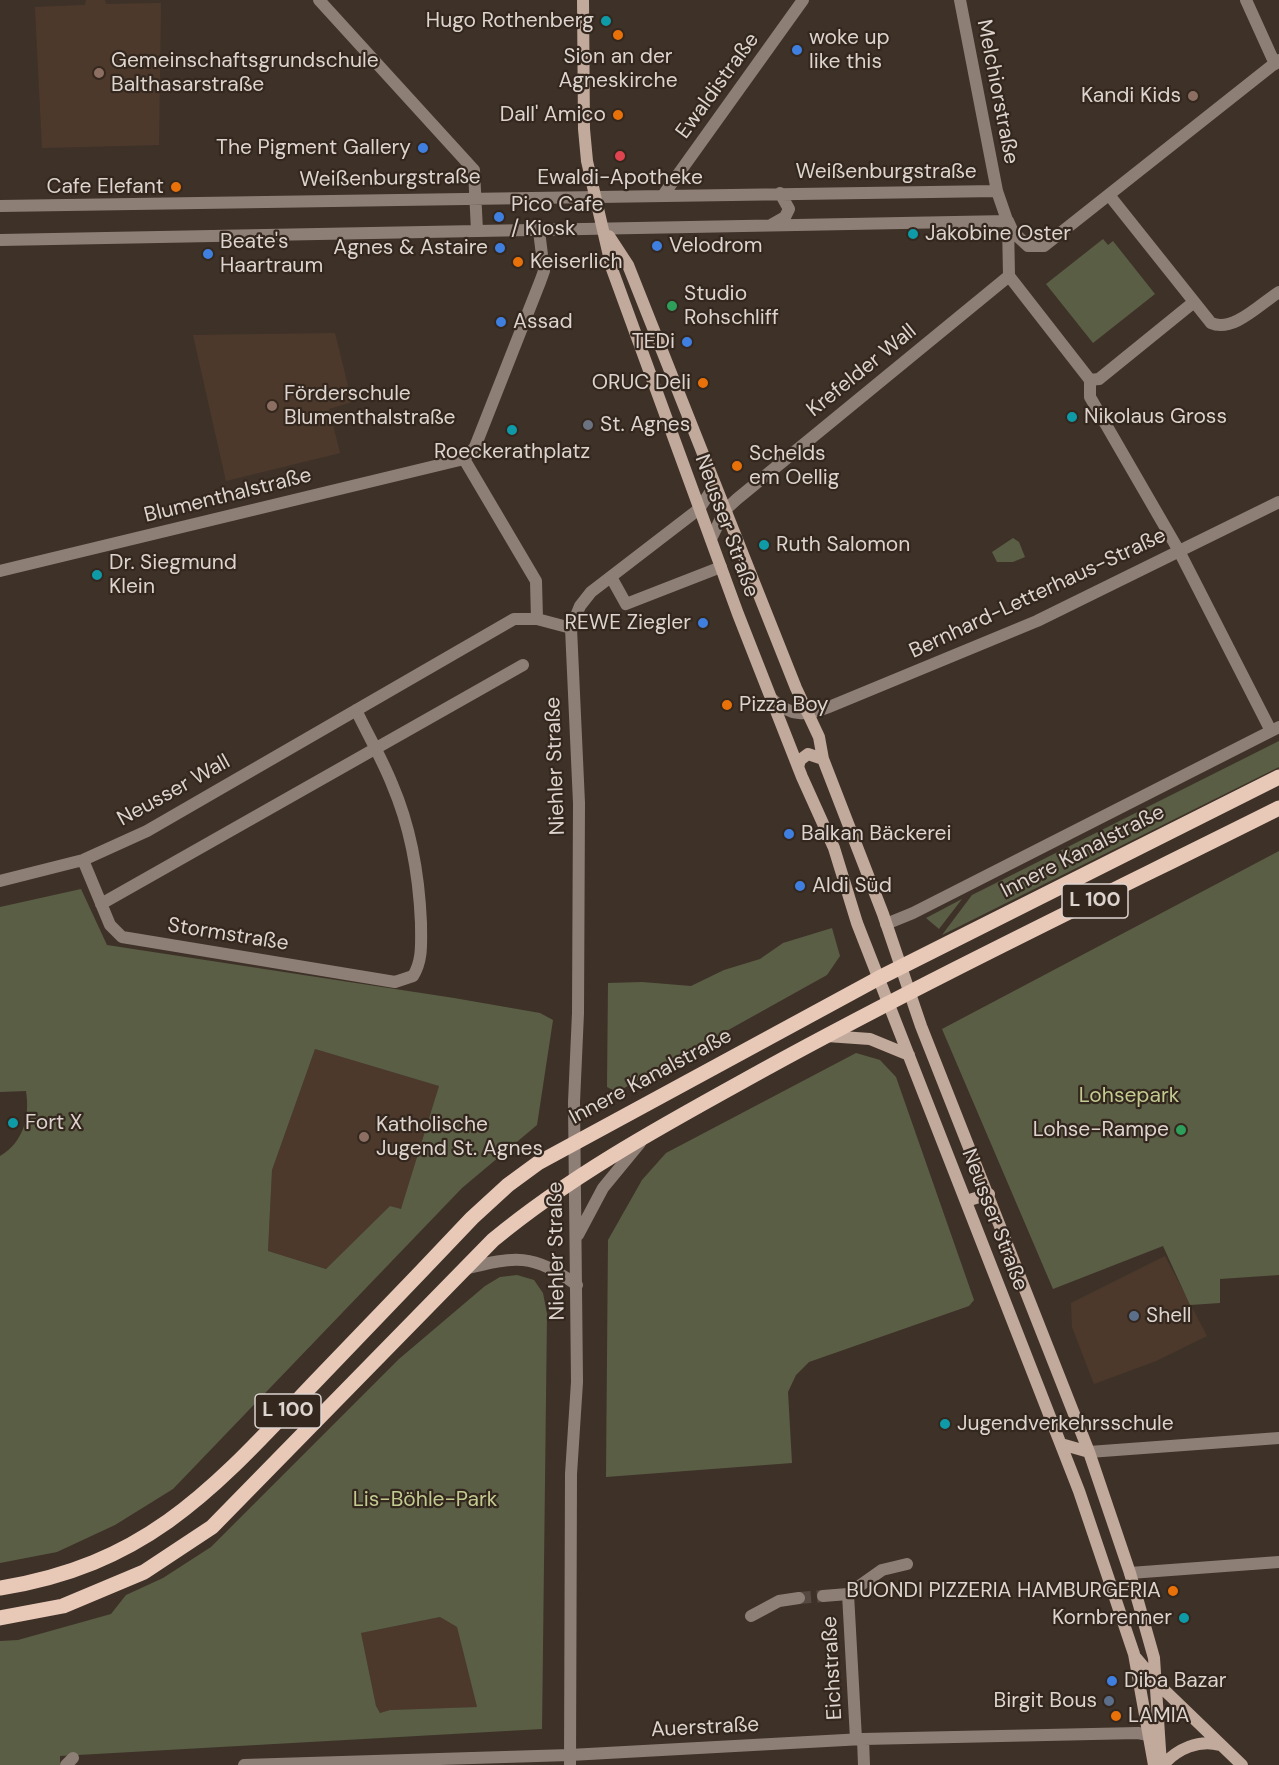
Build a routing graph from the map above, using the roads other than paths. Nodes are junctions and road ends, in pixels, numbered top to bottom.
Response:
1 (319, 0) edge
2 (583, 0) edge
3 (803, 0) edge
4 (960, 0) edge
5 (1246, 0) edge
6 (1277, 62) edge
7 (997, 191) junction
8 (780, 193) junction
9 (664, 194) junction
10 (1109, 195) junction
11 (593, 196) junction
12 (475, 197) junction
13 (0, 206) edge
14 (1008, 222) junction
15 (771, 225) junction
16 (605, 230) junction
17 (477, 231) junction
18 (539, 231) junction
19 (0, 240) edge
20 (1009, 276) junction
21 (1279, 292) edge
22 (1194, 302) junction
23 (1090, 380) junction
24 (464, 459) junction
25 (715, 485) junction
26 (1279, 502) edge
27 (699, 509) junction
28 (725, 510) junction
29 (711, 539) junction
30 (1179, 551) junction
31 (721, 567) junction
32 (0, 571) edge
33 (611, 577) junction
34 (537, 619) junction
35 (571, 628) junction
36 (523, 665) dead end
37 (771, 698) junction
38 (356, 710) junction
39 (810, 714) junction
40 (1275, 729) edge
41 (374, 750) junction
42 (823, 759) junction
43 (798, 767) junction
44 (1279, 777) edge
45 (1279, 808) edge
46 (83, 860) junction
47 (0, 882) edge
48 (101, 904) junction
49 (886, 924) junction
50 (901, 967) junction
51 (879, 978) junction
52 (910, 993) junction
53 (888, 1004) junction
54 (826, 1036) junction
55 (909, 1055) junction
56 (644, 1137) junction
57 (574, 1142) junction
58 (576, 1180) junction
59 (989, 1194) junction
60 (966, 1201) junction
61 (577, 1238) junction
62 (464, 1269) junction
63 (577, 1285) junction
64 (1279, 1438) edge
65 (1061, 1444) junction
66 (1089, 1452) junction
67 (1279, 1562) edge
68 (907, 1564) dead end
69 (1130, 1573) junction
70 (0, 1588) edge
71 (848, 1594) junction
72 (823, 1596) tunnel mouth
73 (799, 1598) tunnel mouth
74 (751, 1616) dead end
75 (0, 1618) edge
76 (1134, 1654) junction
77 (1158, 1684) junction
78 (1147, 1733) junction
79 (860, 1739) junction
80 (1220, 1745) junction
81 (1160, 1749) junction
82 (570, 1760) edge
83 (387, 1762) edge
84 (244, 1765) edge
85 (864, 1765) edge
86 (1154, 1765) edge
87 (1162, 1765) edge
88 (1242, 1765) edge

1 - 12 street
2 - 11 main road, Neusser Straße
3 - 9 street, Ewaldistraße
4 - 7 street, Melchiorstraße
5 - 6 street
6 - 10 street
7 - 8 street, Weißenburgstraße
7 - 14 street, Weißenburgstraße
8 - 9 street, Weißenburgstraße
8 - 15 street, Weißenburgstraße
9 - 11 street, Weißenburgstraße
10 - 14 street, Weißenburgstraße
10 - 22 street
11 - 12 street, Weißenburgstraße
11 - 16 main road, Neusser Straße
12 - 13 street, Weißenburgstraße
12 - 17 street
14 - 15 street
14 - 20 street
15 - 16 street
16 - 18 street
16 - 25 main road, Neusser Straße
16 - 27 main road, Neusser Straße
17 - 18 street
17 - 19 street
18 - 24 street
20 - 23 street
20 - 28 street, Krefelder Wall
21 - 22 street
22 - 23 street
23 - 30 street
24 - 32 street, Blumenthalstraße
24 - 34 street
25 - 27 street
25 - 28 main road, Neusser Straße
26 - 30 street, Bernhard-Letterhaus-Straße
27 - 29 main road, Neusser Straße
27 - 33 street
28 - 29 street, Krefelder Wall
28 - 39 main road, Neusser Straße
29 - 31 main road, Neusser Straße
30 - 39 street, Bernhard-Letterhaus-Straße
30 - 40 street
31 - 33 street
31 - 37 main road, Neusser Straße
33 - 35 street
34 - 35 street, Neusser Wall
34 - 38 street, Neusser Wall
35 - 57 street, Niehler Straße
36 - 41 street
37 - 39 street
37 - 43 main road, Neusser Straße
38 - 41 street
38 - 46 street, Neusser Wall
39 - 42 main road, Neusser Straße
40 - 49 street, Innere Kanalstraße
41 - 48 street
41 - 48 street, Stormstraße
42 - 43 main road
42 - 49 main road, Neusser Straße
43 - 51 main road, Neusser Straße
44 - 50 main road, Innere Kanalstraße / L 100
45 - 52 main road, L 100
46 - 47 street, Neusser Wall
46 - 48 street, Stormstraße
49 - 50 main road, Neusser Straße
50 - 51 main road, Innere Kanalstraße / L 100
50 - 52 main road, Neusser Straße
51 - 53 main road, Neusser Straße
51 - 57 main road, Innere Kanalstraße / L 100
52 - 53 main road, L 100
52 - 59 main road, Neusser Straße
53 - 54 main road, L 100
53 - 55 main road, Neusser Straße
54 - 55 main road
54 - 56 main road, L 100
55 - 60 main road, Neusser Straße
56 - 58 main road, L 100
56 - 61 street
57 - 58 street, Niehler Straße
57 - 70 main road, Innere Kanalstraße / L 100
58 - 61 street, Niehler Straße
58 - 62 main road, L 100
59 - 60 main road
59 - 66 main road, Neusser Straße
60 - 65 main road, Neusser Straße
61 - 63 street, Niehler Straße
62 - 63 street
62 - 75 main road, L 100
63 - 82 street, Niehler Straße
64 - 66 street
65 - 66 main road
65 - 76 main road, Neusser Straße
66 - 69 main road, Neusser Straße
67 - 69 street
68 - 71 street, Eichstraße
69 - 77 main road, Neusser Straße
71 - 72 street, Eichstraße
71 - 79 street, Eichstraße
73 - 74 street, Eichstraße
76 - 77 main road
76 - 78 main road, Neusser Straße
77 - 80 main road
77 - 81 main road, Neusser Straße
78 - 79 street, Auerstraße
78 - 81 street
78 - 86 main road, Neusser Straße
79 - 82 street, Auerstraße
79 - 85 street, Eichstraße
80 - 87 main road, Neusser Straße
80 - 88 main road
81 - 87 main road, Neusser Straße
82 - 83 street, Auerstraße
83 - 84 street, Auerstraße

